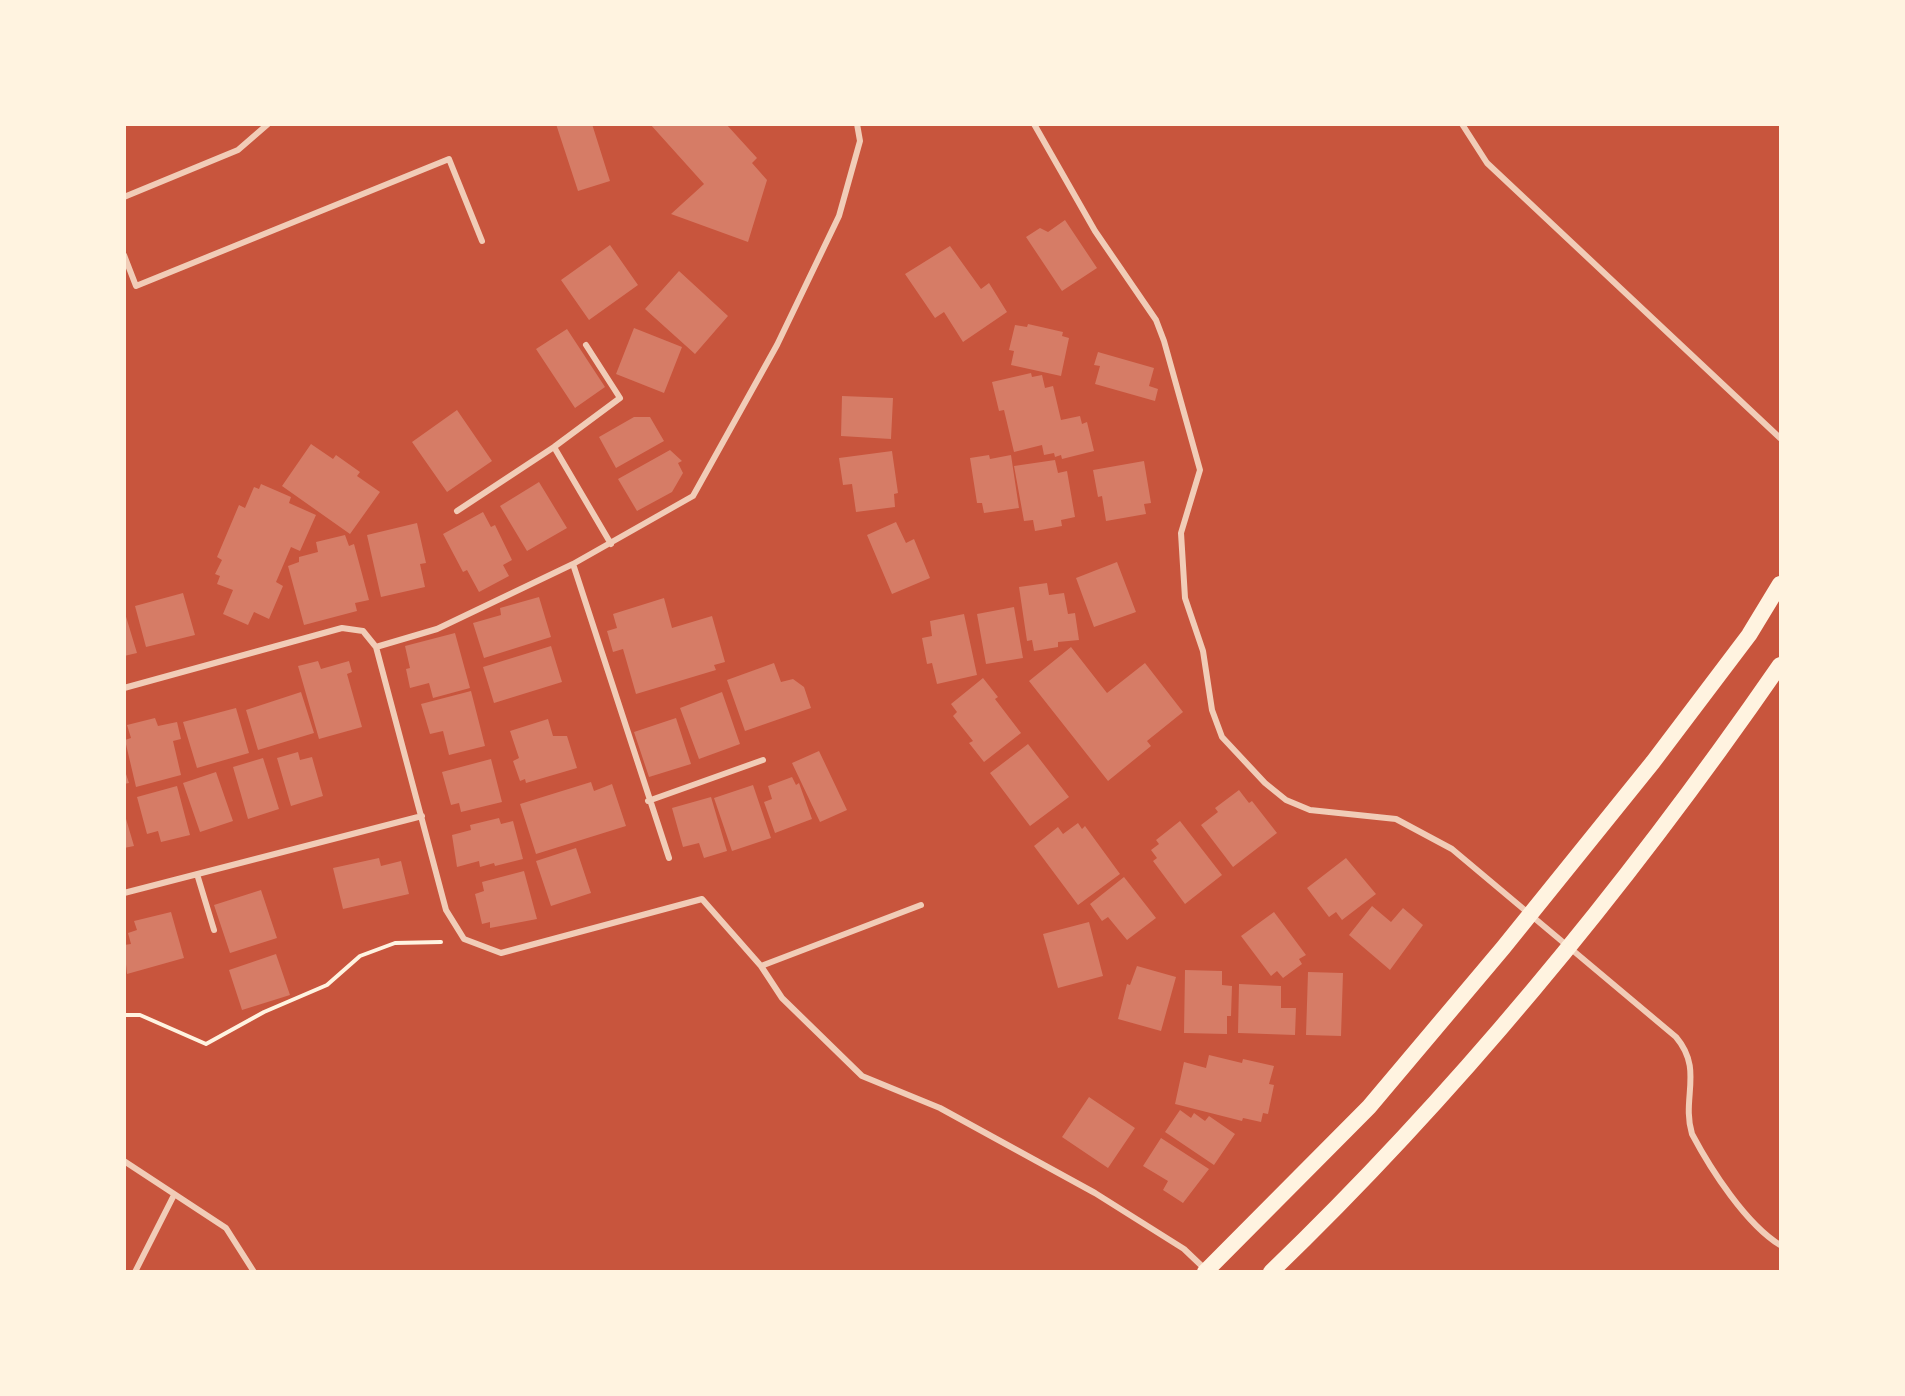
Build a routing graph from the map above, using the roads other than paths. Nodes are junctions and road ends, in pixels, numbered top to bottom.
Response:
1 (268, 124) edge
2 (857, 124) edge
3 (1034, 124) edge
4 (1462, 124) edge
5 (124, 198) edge
6 (482, 241) dead end
7 (124, 255) edge
8 (586, 345) dead end
9 (1780, 438) edge
10 (554, 447) junction
11 (458, 511) dead end
12 (611, 544) junction
13 (573, 564) junction
14 (1780, 584) edge
15 (376, 647) junction
16 (1780, 665) edge
17 (124, 688) edge
18 (763, 760) dead end
19 (648, 801) junction
20 (422, 816) junction
21 (669, 858) dead end
22 (197, 874) junction
23 (124, 893) edge
24 (921, 905) dead end
25 (1529, 915) junction
26 (214, 930) dead end
27 (1569, 948) junction
28 (761, 966) junction
29 (124, 1161) edge
30 (174, 1195) junction
31 (1780, 1245) edge
32 (1206, 1271) edge
33 (135, 1272) edge
34 (254, 1272) edge
35 (1271, 1272) edge

1 - 5 street
2 - 12 street
3 - 25 street
4 - 9 street
6 - 7 street
8 - 10 street
10 - 11 street
10 - 12 street
12 - 13 street
13 - 15 street
13 - 19 street
14 - 25 highway
15 - 17 street
15 - 20 street
16 - 27 highway
18 - 19 street
19 - 21 street
20 - 22 street
20 - 28 street
22 - 23 street
22 - 26 street
24 - 28 street
25 - 27 street
25 - 32 highway
27 - 31 street
27 - 35 highway
28 - 32 street
29 - 30 street
30 - 33 street
30 - 34 street

